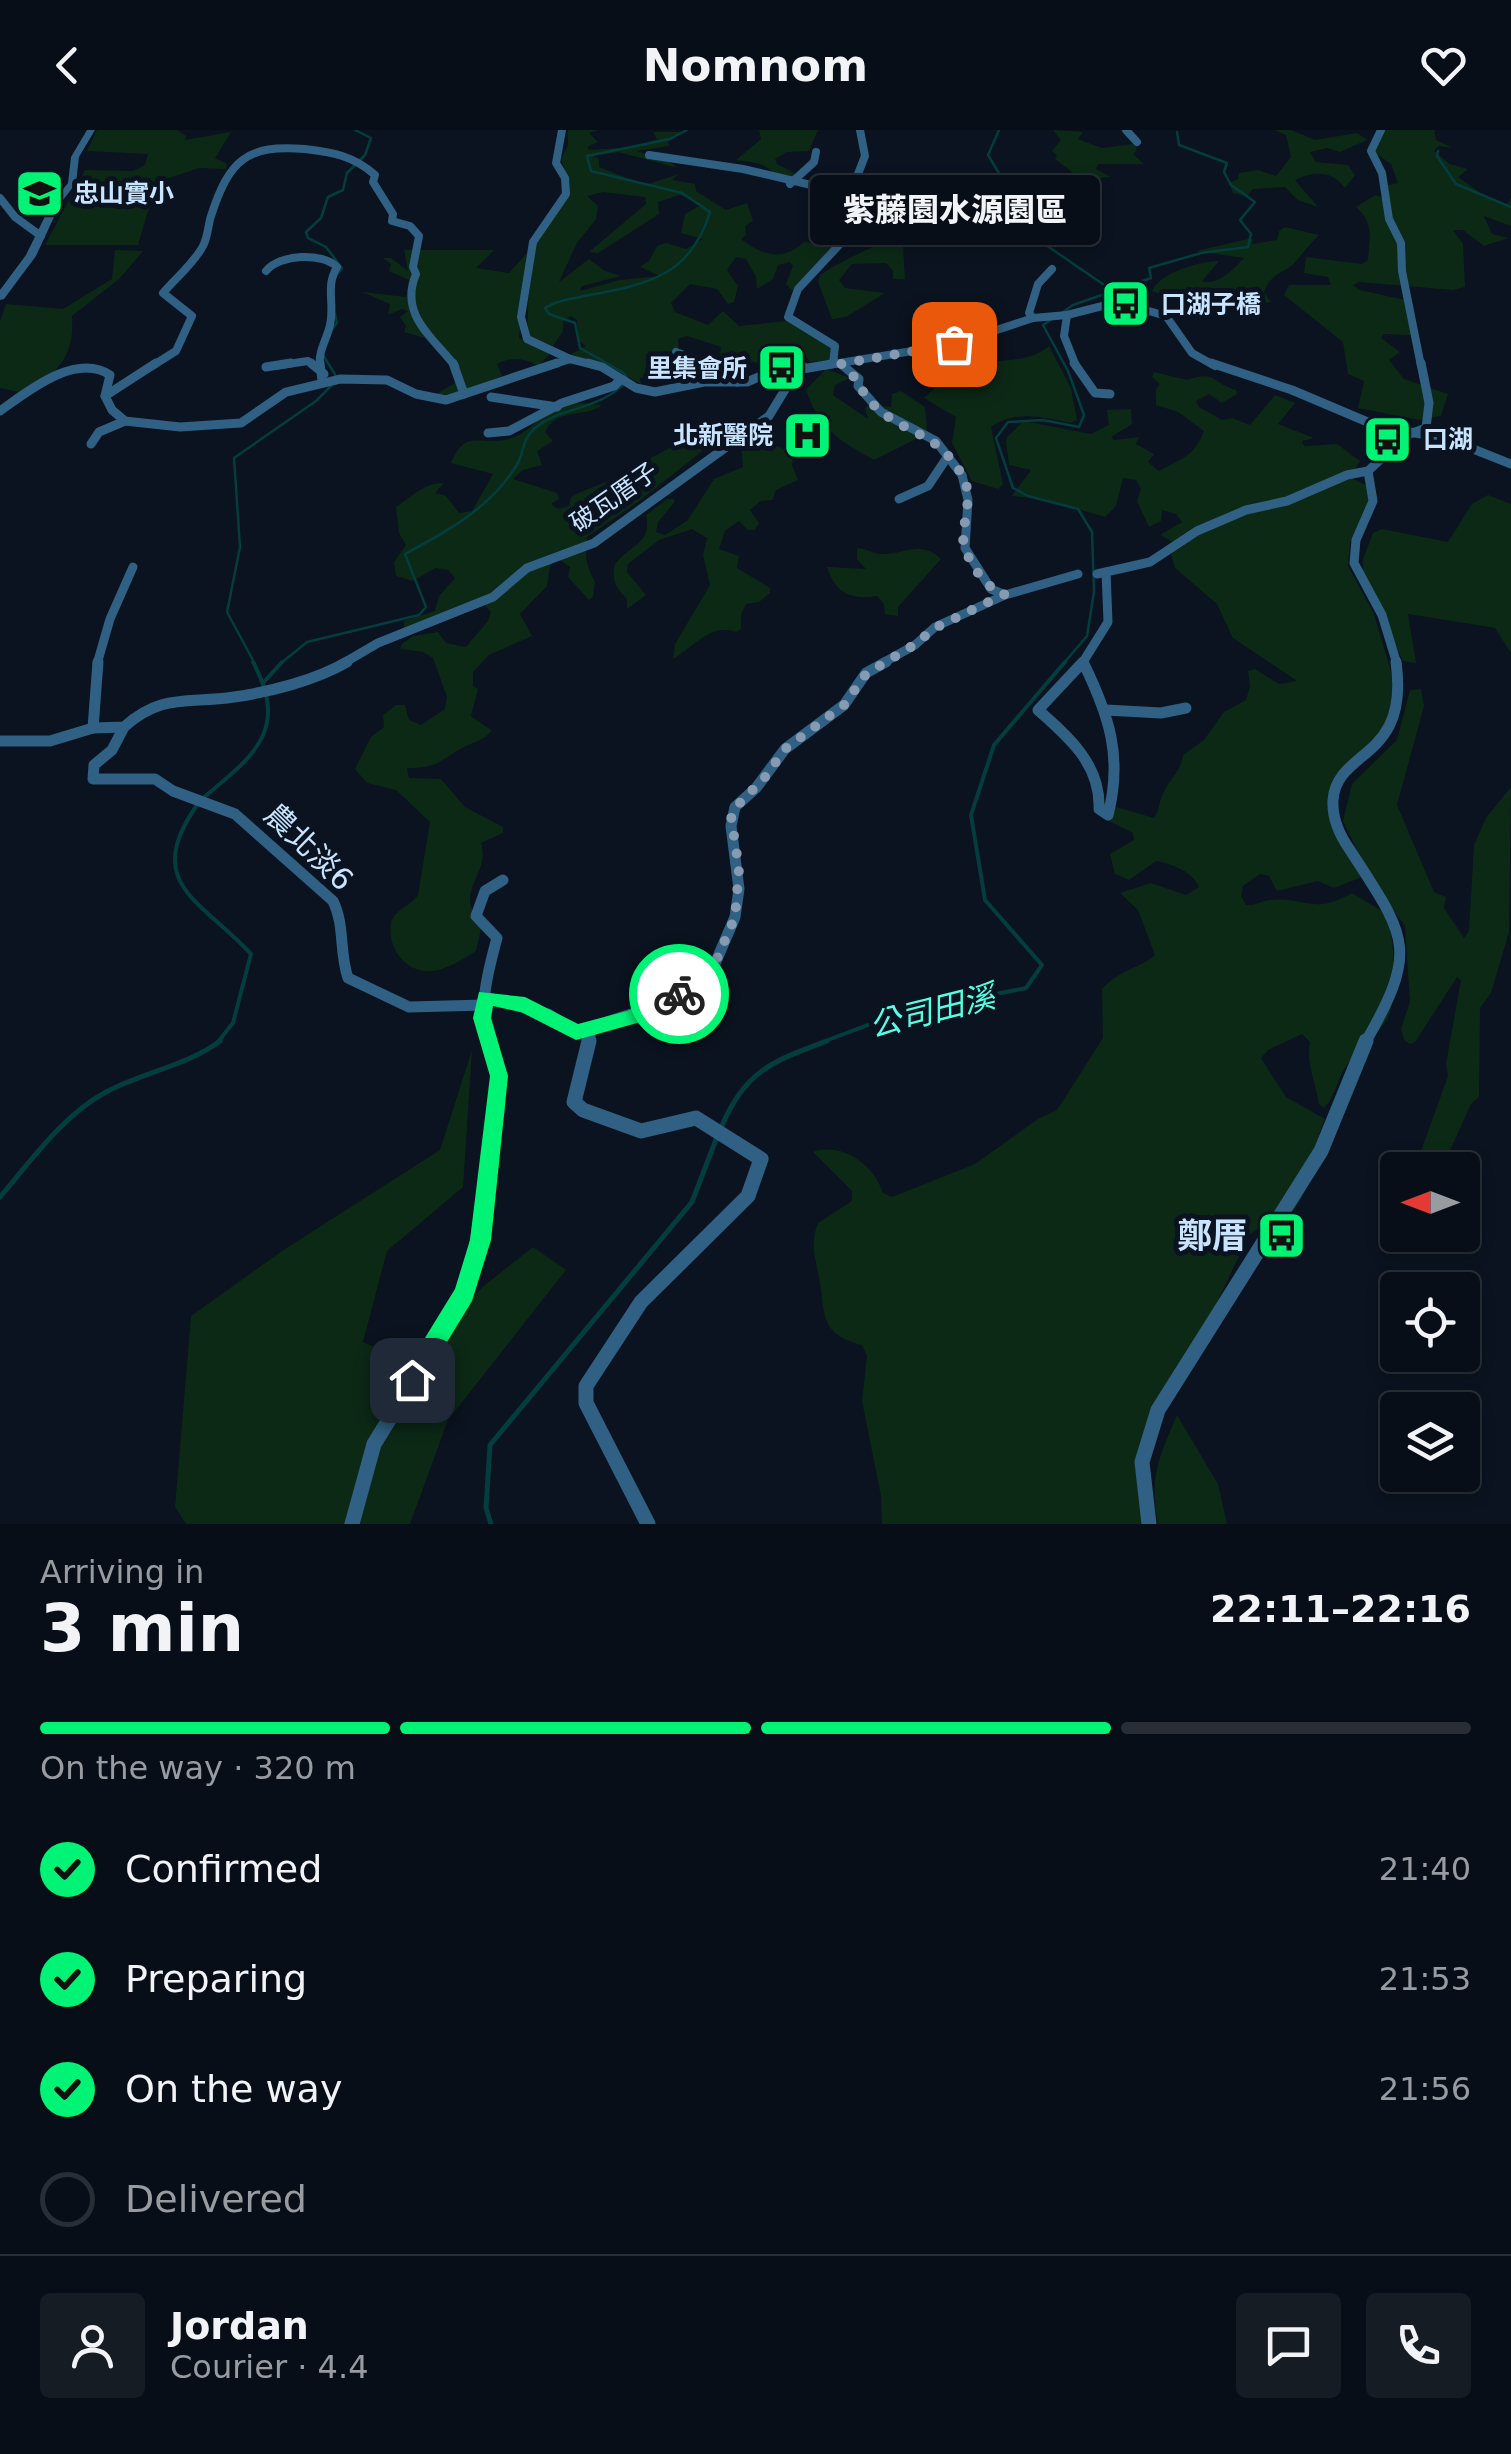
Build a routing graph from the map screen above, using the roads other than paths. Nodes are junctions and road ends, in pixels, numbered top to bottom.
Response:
1 (91, 130) edge
2 (562, 130) edge
3 (860, 130) edge
4 (1126, 130) edge
5 (1381, 130) edge
6 (1137, 142) dead end
7 (816, 152) dead end
8 (650, 155) dead end
9 (790, 184) junction
10 (849, 194) junction
11 (0, 198) edge
12 (40, 236) junction
13 (1052, 269) dead end
14 (266, 272) dead end
15 (0, 296) edge
16 (1065, 315) junction
17 (1038, 318) junction
18 (676, 352) dead end
19 (570, 359) junction
20 (837, 364) junction
21 (266, 366) dead end
22 (806, 368) junction
23 (324, 379) junction
24 (620, 380) junction
25 (736, 382) junction
26 (464, 394) junction
27 (1110, 394) dead end
28 (106, 396) junction
29 (491, 397) dead end
30 (557, 406) junction
31 (0, 410) edge
32 (125, 421) junction
33 (488, 433) dead end
34 (1407, 434) junction
35 (91, 444) dead end
36 (948, 456) junction
37 (1511, 464) edge
38 (1368, 471) junction
39 (899, 500) dead end
40 (133, 567) dead end
41 (1078, 574) dead end
42 (1005, 594) junction
43 (1082, 662) junction
44 (1186, 708) dead end
45 (1106, 710) junction
46 (124, 727) junction
47 (93, 728) junction
48 (0, 741) edge
49 (503, 880) dead end
50 (485, 1001) junction
51 (591, 1031) junction
52 (352, 1524) edge
53 (648, 1524) edge
54 (1149, 1524) edge

1 - 12 street
2 - 19 street
3 - 10 street
4 - 6 street
5 - 34 street
7 - 9 street
8 - 9 street
9 - 10 street
10 - 20 street
11 - 12 street
12 - 15 street
13 - 17 street
14 - 23 street
16 - 17 street
16 - 27 street
16 - 34 street
17 - 20 street
18 - 25 street
19 - 24 street
19 - 26 street
20 - 22 street
20 - 36 street
21 - 23 street
22 - 25 street
22 - 46 street, 破瓦厝子
23 - 26 street
23 - 32 street
24 - 25 street
24 - 30 street
26 - 28 street
28 - 31 street
28 - 32 street
29 - 30 street
30 - 33 street
32 - 35 street
34 - 37 street
34 - 38 street
36 - 39 street
36 - 42 street
38 - 43 street
38 - 54 street
40 - 47 street
41 - 42 street
42 - 51 street
43 - 45 street
43 - 45 street
44 - 45 street
46 - 47 street
46 - 50 street, 農北淡6 / 農北淡6
47 - 48 street
49 - 50 street
50 - 51 street
50 - 52 street
51 - 53 street

